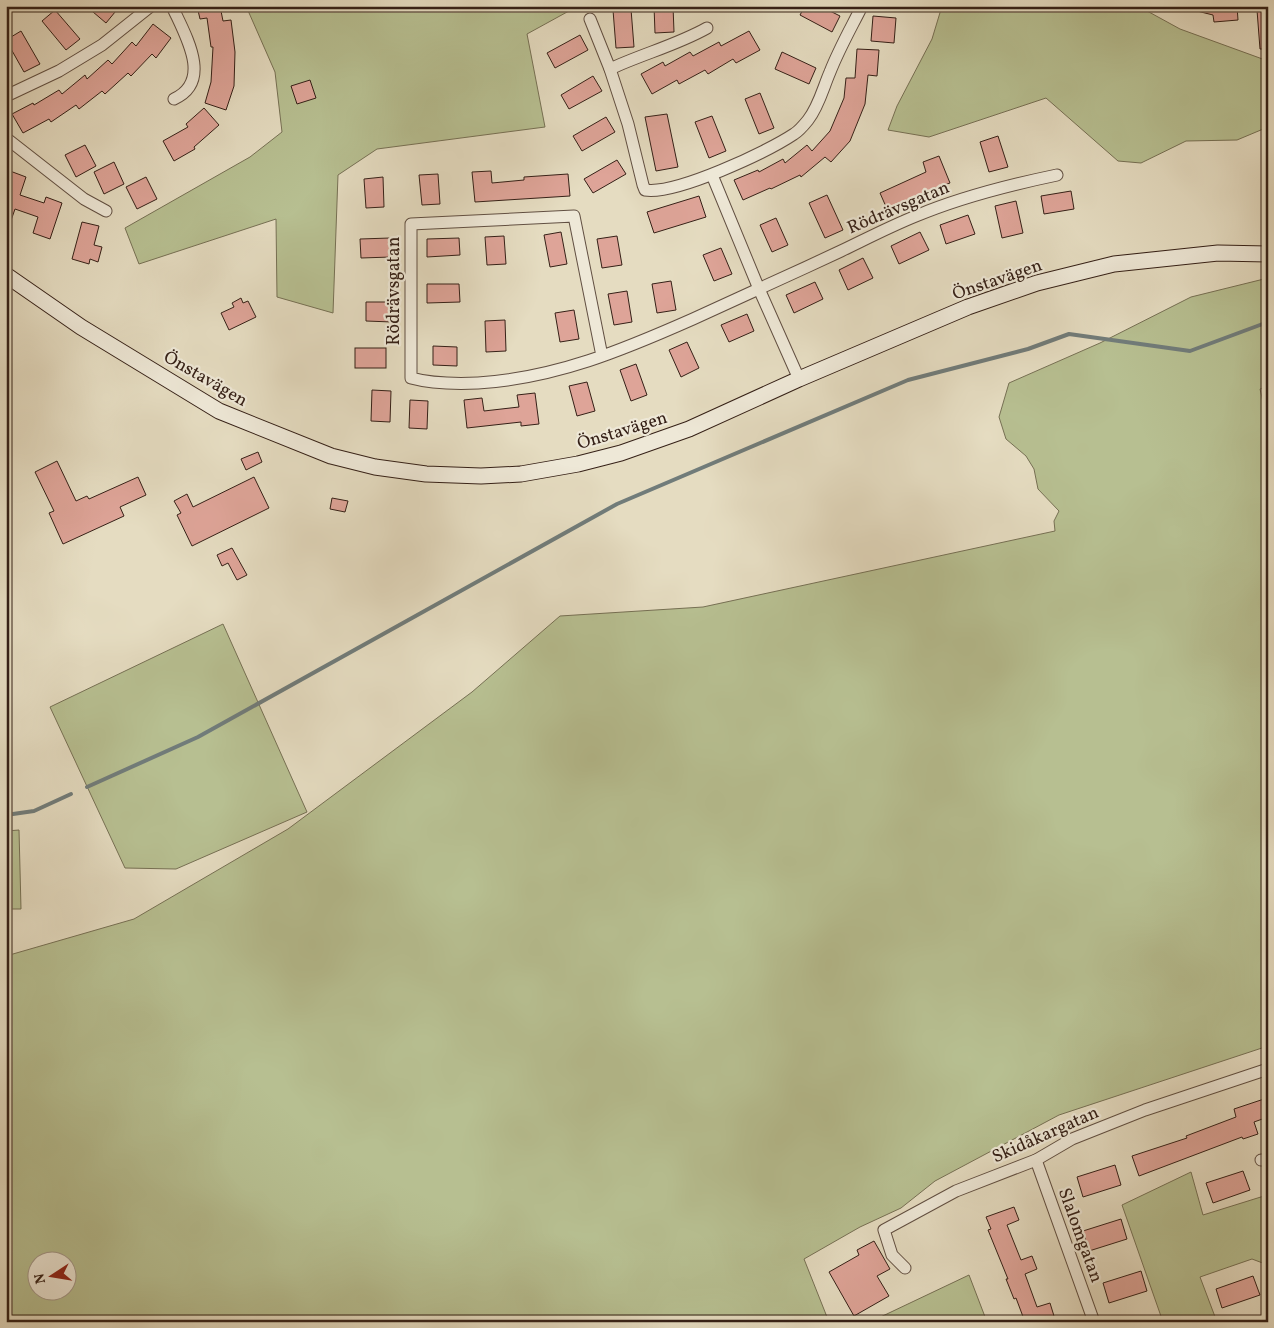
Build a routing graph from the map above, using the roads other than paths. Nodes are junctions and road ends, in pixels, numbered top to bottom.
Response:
1 (151, 6) edge
2 (172, 6) edge
3 (862, 6) edge
4 (590, 19) dead end
5 (707, 28) dead end
6 (610, 69) junction
7 (6, 96) edge
8 (174, 99) dead end
9 (6, 138) edge
10 (712, 174) junction
11 (1057, 175) dead end
12 (106, 211) dead end
13 (1268, 254) edge
14 (6, 275) edge
15 (759, 289) junction
16 (602, 356) junction
17 (799, 379) junction
18 (1268, 1069) edge
19 (1036, 1160) junction
20 (905, 1268) dead end
21 (1094, 1322) edge

1 - 7 street
2 - 8 street
3 - 10 street
4 - 6 street
5 - 6 street
6 - 10 street
9 - 12 street
10 - 15 street
11 - 15 street, Rödrävsgatan
13 - 17 street, Önstavägen
14 - 17 street, Önstavägen
15 - 16 street, Rödrävsgatan
15 - 17 street
16 - 16 street, Rödrävsgatan
18 - 19 street, Skidåkargatan
19 - 20 street, Skidåkargatan
19 - 21 street, Slalomgatan

